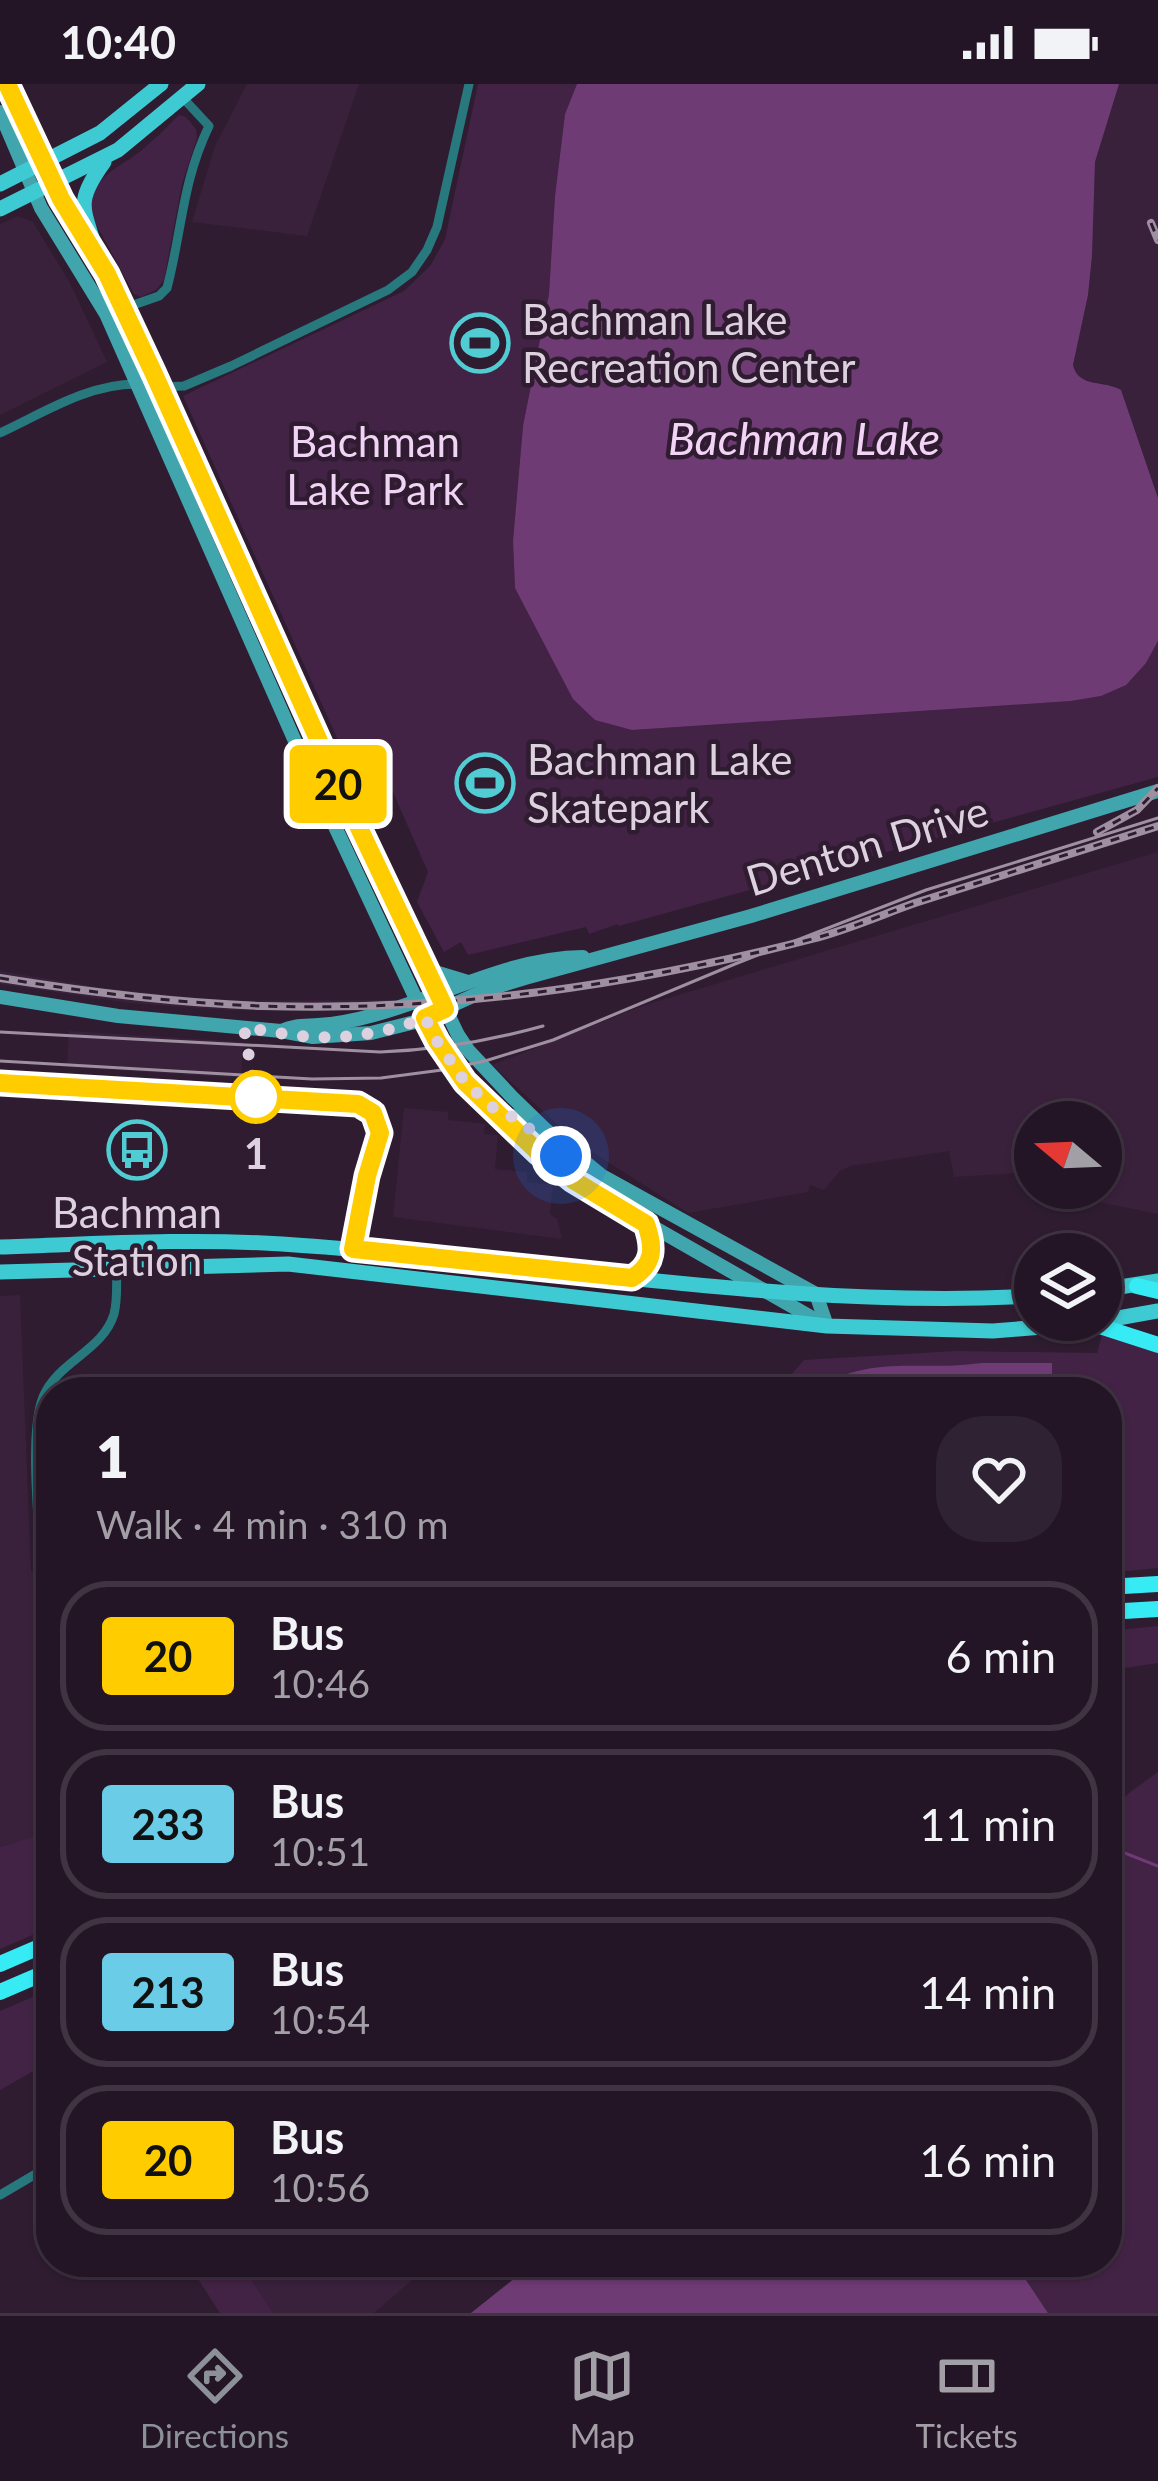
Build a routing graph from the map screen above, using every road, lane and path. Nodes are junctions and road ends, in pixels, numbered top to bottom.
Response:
1 (7, 84) edge
2 (161, 84) edge
3 (198, 84) edge
4 (469, 84) edge
5 (182, 98) junction
6 (0, 112) edge
7 (109, 155) junction
8 (44, 162) junction
9 (26, 171) junction
10 (0, 184) edge
11 (54, 184) junction
12 (35, 193) junction
13 (0, 208) edge
14 (97, 257) junction
15 (123, 309) junction
16 (106, 314) junction
17 (136, 384) junction
18 (160, 388) junction
19 (0, 433) edge
20 (240, 567) junction
21 (221, 575) junction
22 (318, 739) junction
23 (298, 748) junction
24 (1158, 790) edge
25 (321, 796) junction
26 (370, 852) junction
27 (595, 957) junction
28 (425, 969) junction
29 (468, 982) junction
30 (437, 993) junction
31 (0, 997) edge
32 (418, 1001) junction
33 (445, 1009) junction
34 (425, 1018) junction
35 (281, 1031) junction
36 (499, 1113) junction
37 (572, 1151) junction
38 (646, 1224) junction
39 (121, 1244) junction
40 (0, 1247) edge
41 (353, 1249) junction
42 (117, 1268) junction
43 (350, 1271) junction
44 (549, 1271) junction
45 (0, 1272) edge
46 (632, 1278) junction
47 (1158, 1281) edge
48 (1137, 1286) junction
49 (1122, 1287) edge
50 (764, 1290) junction
51 (1158, 1292) edge
52 (816, 1294) junction
53 (546, 1295) junction
54 (1014, 1296) edge
55 (1158, 1311) edge
56 (1122, 1317) edge
57 (827, 1326) junction
58 (1014, 1329) edge
59 (1122, 1333) edge
60 (1158, 1345) edge
61 (56, 1377) edge
62 (1158, 1584) edge
63 (1122, 1586) edge
64 (1158, 1609) edge
65 (1122, 1611) edge
66 (36, 1948) edge
67 (0, 1964) edge
68 (36, 1976) edge
69 (0, 1992) edge
70 (36, 2174) edge
71 (0, 2195) edge

1 - 8 main road
2 - 8 main road
3 - 5 main road
4 - 18 street
5 - 7 main road
5 - 15 street
6 - 9 main road
7 - 11 main road
7 - 14 main road
8 - 9 main road
8 - 11 main road
9 - 10 main road
9 - 12 main road
11 - 12 main road
11 - 14 main road
12 - 13 main road
12 - 16 main road
14 - 15 main road
15 - 16 street
15 - 18 main road
16 - 17 main road
17 - 18 main road
17 - 19 street
17 - 21 main road
18 - 20 main road
20 - 21 main road
20 - 22 main road
21 - 23 main road
22 - 23 main road
22 - 26 main road
23 - 25 main road
24 - 27 main road, Denton Drive
25 - 26 main road
25 - 32 main road
26 - 28 main road
27 - 29 main road, Denton Drive
27 - 33 main road, Denton Drive
28 - 29 main road
28 - 30 main road
29 - 30 main road, Denton Drive
30 - 32 main road, Denton Drive
30 - 33 main road
31 - 35 main road, Denton Drive
32 - 34 main road
32 - 35 main road, Denton Drive
33 - 34 main road, Denton Drive
33 - 37 main road
34 - 35 main road, Denton Drive
34 - 36 main road
36 - 37 main road
36 - 38 main road
37 - 52 main road
38 - 46 main road
38 - 50 main road
39 - 40 main road
39 - 41 main road
39 - 42 main road
41 - 43 main road
41 - 44 main road
42 - 43 main road
42 - 45 main road
42 - 61 street
43 - 53 main road
44 - 46 main road
44 - 53 main road
46 - 50 main road
47 - 48 main road
48 - 49 main road
48 - 51 highway
50 - 52 main road
50 - 57 main road
52 - 54 main road
52 - 57 main road
53 - 57 main road
55 - 56 main road
57 - 58 main road
59 - 60 highway
62 - 63 highway
64 - 65 highway
66 - 67 highway
68 - 69 highway
70 - 71 street

